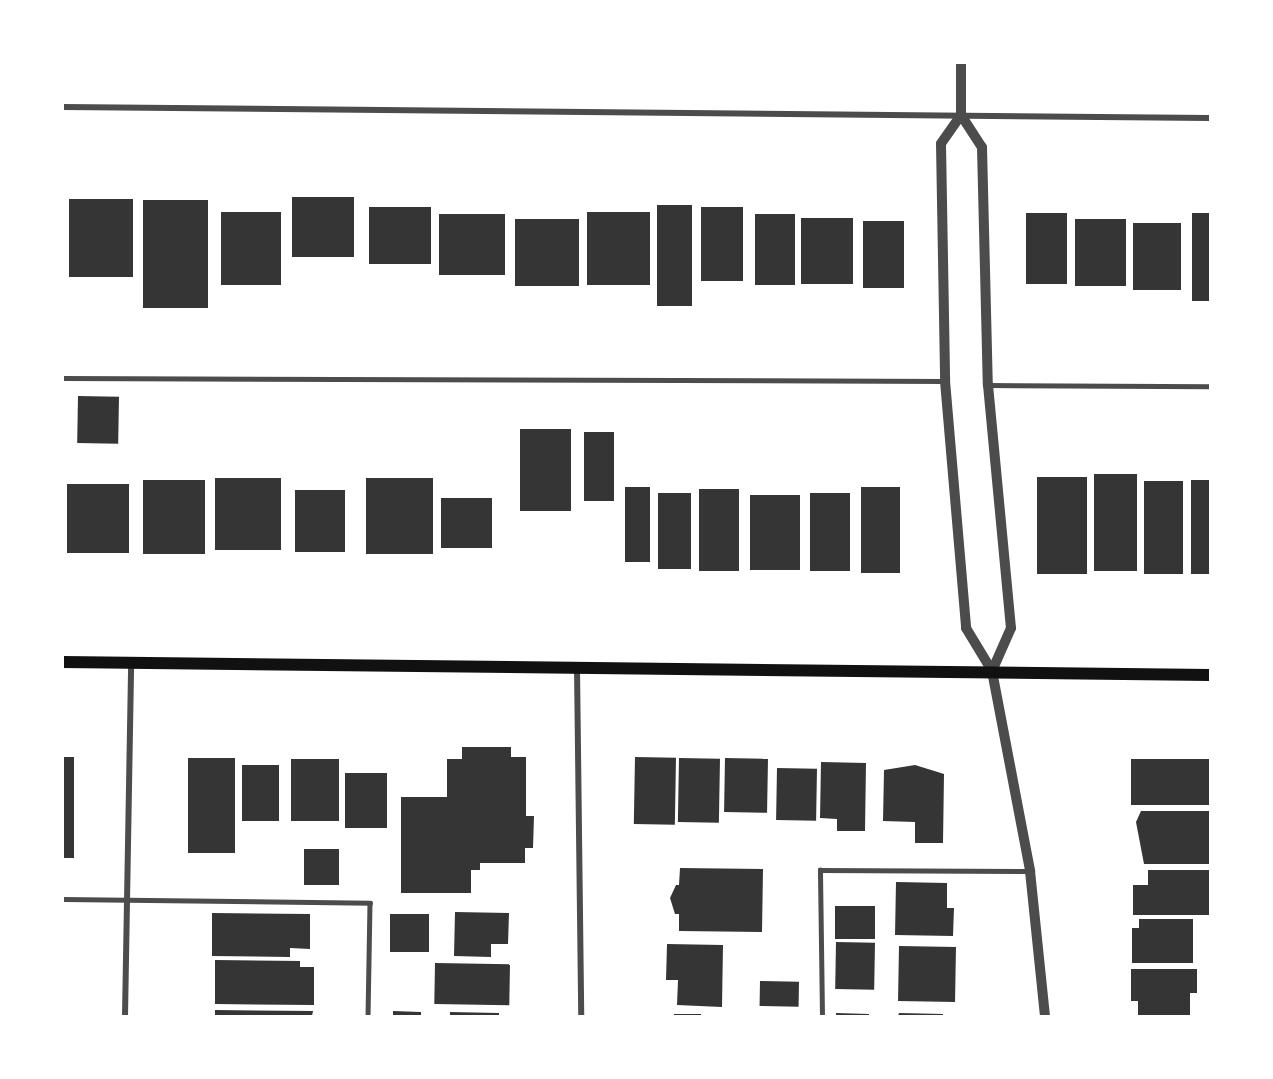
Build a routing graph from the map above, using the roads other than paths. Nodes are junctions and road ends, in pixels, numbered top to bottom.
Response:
1 (961, 63) edge
2 (63, 107) edge
3 (961, 116) junction
4 (1210, 117) edge
5 (63, 378) edge
6 (945, 381) junction
7 (988, 385) junction
8 (1210, 386) edge
9 (63, 662) edge
10 (131, 663) junction
11 (577, 668) junction
12 (992, 671) junction
13 (1210, 675) edge
14 (1030, 871) junction
15 (63, 899) edge
16 (126, 900) junction
17 (125, 1016) edge
18 (368, 1016) edge
19 (581, 1016) edge
20 (822, 1016) edge
21 (1045, 1016) edge

1 - 3 street
2 - 3 street
3 - 4 street
3 - 6 street
3 - 7 street
5 - 6 lane
6 - 12 street
7 - 8 lane
7 - 12 street
9 - 10 main road
10 - 11 main road
10 - 16 street
11 - 12 main road
11 - 19 street
12 - 13 main road
12 - 14 street
14 - 20 lane
14 - 21 street
15 - 16 lane
16 - 17 street
16 - 18 lane

